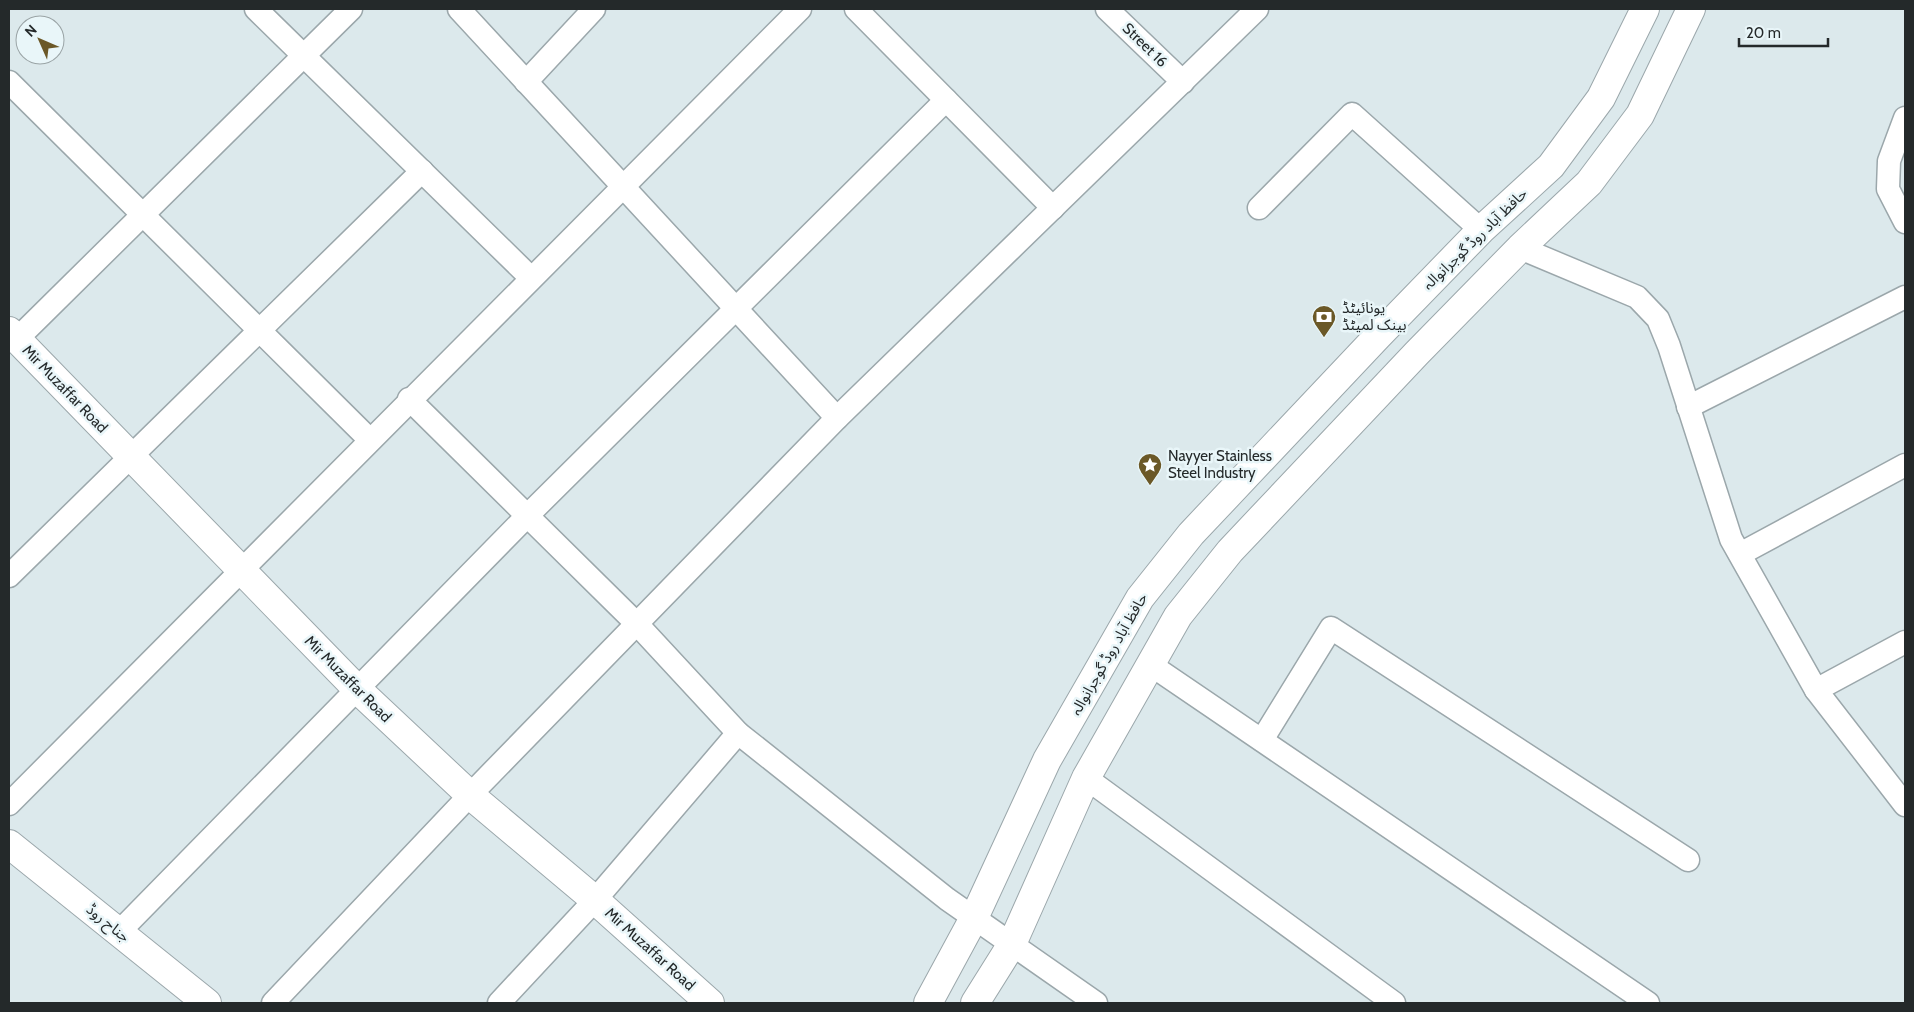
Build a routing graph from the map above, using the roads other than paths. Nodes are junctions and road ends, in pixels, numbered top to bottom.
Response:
1 (256, 9) edge
2 (351, 9) edge
3 (459, 9) edge
4 (594, 9) edge
5 (800, 9) edge
6 (856, 9) edge
7 (1107, 9) edge
8 (1258, 9) edge
9 (1645, 9) edge
10 (1691, 9) edge
11 (304, 55) junction
12 (9, 82) edge
13 (526, 82) junction
14 (1183, 82) junction
15 (946, 100) junction
16 (1905, 118) edge
17 (422, 171) junction
18 (622, 186) junction
19 (1053, 208) junction
20 (1259, 208) dead end
21 (144, 215) junction
22 (1905, 222) edge
23 (1482, 230) junction
24 (1520, 248) junction
25 (531, 278) junction
26 (1905, 297) edge
27 (735, 308) junction
28 (259, 330) junction
29 (13, 335) edge
30 (409, 399) junction
31 (1688, 407) junction
32 (837, 418) junction
33 (369, 440) junction
34 (132, 457) junction
35 (1905, 465) edge
36 (527, 516) junction
37 (1740, 554) junction
38 (242, 571) junction
39 (9, 576) edge
40 (637, 624) junction
41 (1905, 642) edge
42 (1151, 665) junction
43 (357, 689) junction
44 (1816, 690) junction
45 (738, 733) junction
46 (1262, 740) junction
47 (1086, 778) junction
48 (470, 795) junction
49 (9, 804) edge
50 (1905, 805) edge
51 (9, 844) edge
52 (1688, 860) dead end
53 (595, 900) junction
54 (974, 918) junction
55 (119, 932) junction
56 (1012, 944) junction
57 (207, 1003) edge
58 (273, 1003) edge
59 (499, 1003) edge
60 (710, 1003) edge
61 (928, 1003) edge
62 (975, 1003) edge
63 (1096, 1003) edge
64 (1394, 1003) edge
65 (1648, 1003) edge

1 - 11 street
2 - 11 street
3 - 13 street
4 - 13 street
5 - 18 street
6 - 15 street
7 - 14 street, Street 16
8 - 14 street
9 - 23 main road, حافظ آباد روڈ گوجرانوالہ
10 - 24 main road
11 - 17 street
11 - 21 street
12 - 21 street
13 - 18 street
14 - 19 street
15 - 19 street
15 - 27 street
16 - 22 street
17 - 25 street
17 - 28 street
18 - 25 street
18 - 27 street
19 - 32 street
20 - 23 street
21 - 28 street
21 - 29 street
23 - 54 main road, حافظ آباد روڈ گوجرانوالہ
24 - 31 street
24 - 42 main road
25 - 30 street
26 - 31 street
27 - 32 street
27 - 36 street
28 - 33 street
28 - 34 street
29 - 34 main road, Mir Muzaffar Road
30 - 33 street
30 - 36 street
31 - 37 street
32 - 40 street
33 - 38 street
34 - 38 main road, Mir Muzaffar Road
34 - 39 street
35 - 37 street
36 - 40 street
36 - 43 street
37 - 44 street
38 - 43 main road, Mir Muzaffar Road
38 - 49 street
40 - 45 street
40 - 48 street
41 - 44 street
42 - 46 street
42 - 47 main road
43 - 48 main road, Mir Muzaffar Road
43 - 55 street
44 - 50 street
45 - 53 street
45 - 54 street
46 - 52 street
46 - 65 street
47 - 56 main road
47 - 64 street
48 - 53 main road, Mir Muzaffar Road
48 - 58 street
51 - 55 main road, جناح روڈ
53 - 59 street
53 - 60 main road, Mir Muzaffar Road
54 - 56 street
54 - 61 main road, حافظ آباد روڈ گوجرانوالہ
55 - 57 main road, جناح روڈ
56 - 62 main road
56 - 63 street

